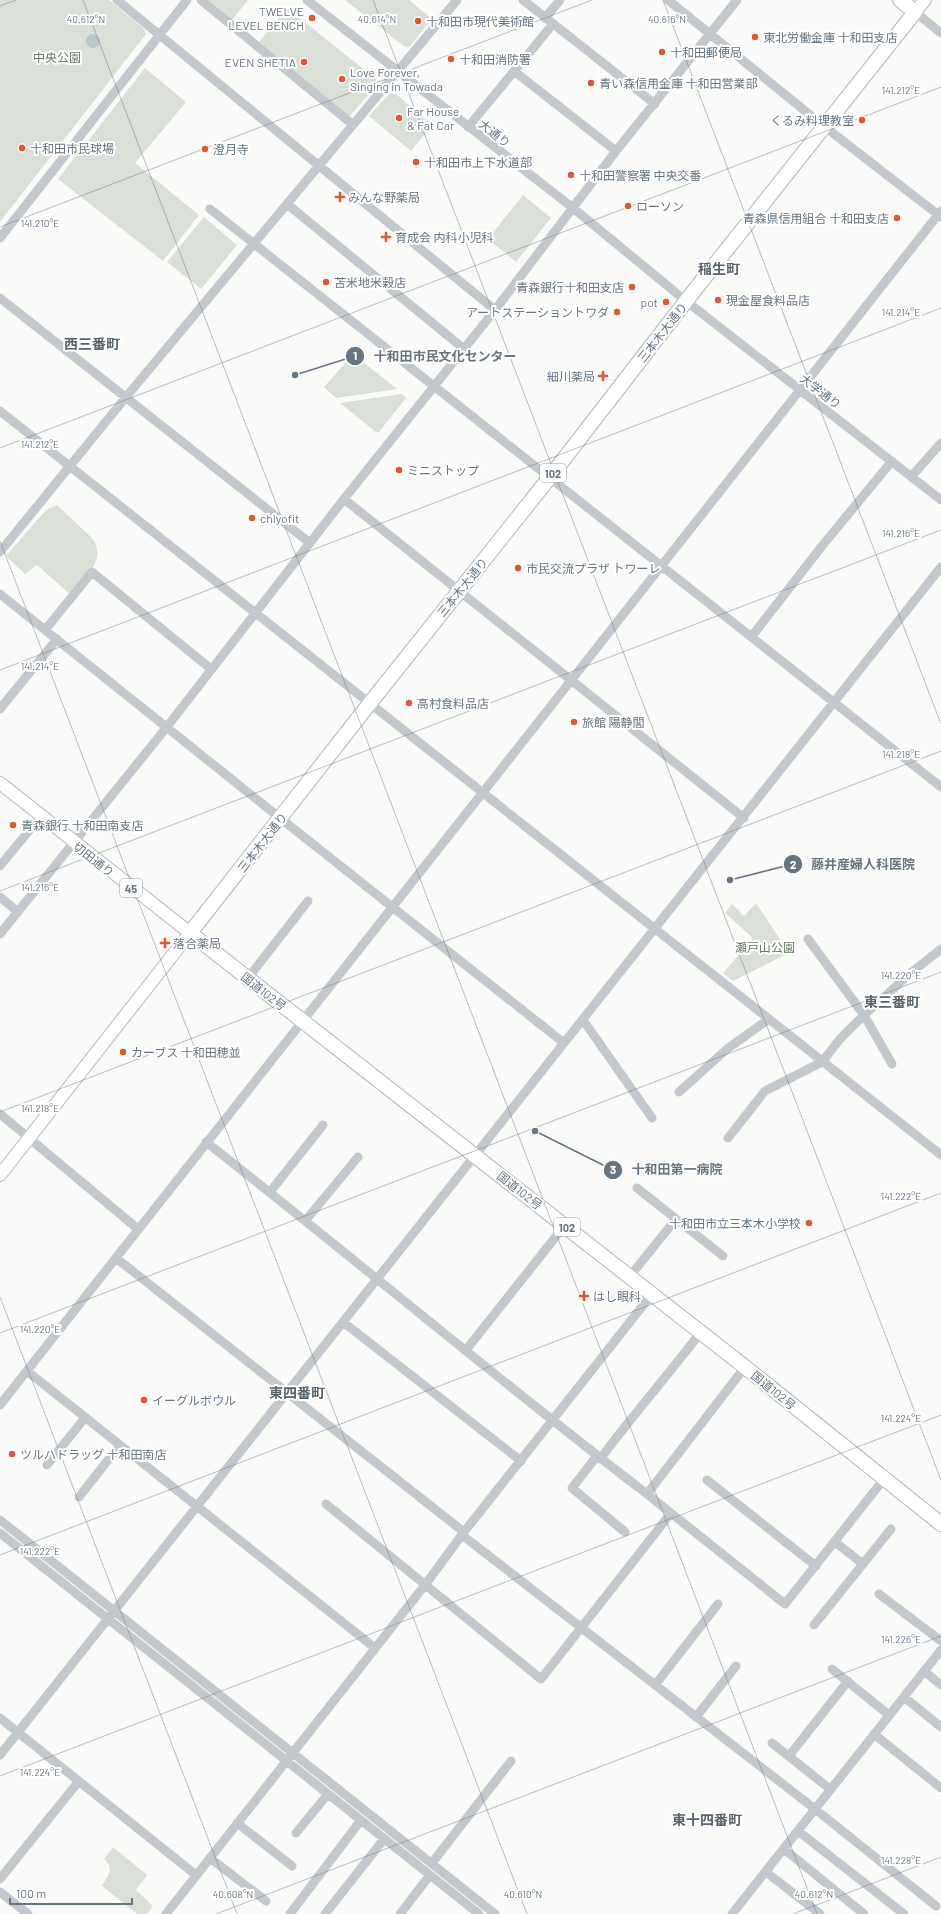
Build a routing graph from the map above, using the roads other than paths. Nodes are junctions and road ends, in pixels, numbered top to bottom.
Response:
1 (117, 0) edge
2 (187, 0) edge
3 (202, 0) edge
4 (307, 0) edge
5 (456, 0) edge
6 (523, 0) edge
7 (560, 0) edge
8 (668, 0) edge
9 (900, 0) edge
10 (925, 0) edge
11 (735, 1) edge
12 (915, 12) junction
13 (545, 18) junction
14 (553, 24) junction
15 (941, 33) edge
16 (710, 34) junction
17 (159, 35) junction
18 (398, 71) junction
19 (514, 71) junction
20 (655, 104) junction
21 (352, 124) junction
22 (468, 127) junction
23 (825, 127) junction
24 (616, 151) junction
25 (318, 166) junction
26 (287, 204) junction
27 (572, 208) junction
28 (210, 209) dead end
29 (940, 214) edge
30 (0, 238) edge
31 (254, 244) junction
32 (0, 298) edge
33 (686, 301) junction
34 (495, 310) junction
35 (463, 348) junction
36 (434, 386) junction
37 (800, 391) junction
38 (126, 397) junction
39 (0, 411) edge
40 (941, 443) edge
41 (892, 461) junction
42 (70, 466) junction
43 (550, 477) junction
44 (911, 477) junction
45 (344, 499) junction
46 (941, 500) edge
47 (310, 543) junction
48 (0, 552) edge
49 (662, 566) junction
50 (941, 567) edge
51 (459, 591) junction
52 (0, 594) edge
53 (255, 612) junction
54 (45, 630) junction
55 (752, 636) junction
56 (57, 639) junction
57 (211, 669) junction
58 (572, 680) junction
59 (834, 702) junction
60 (370, 703) junction
61 (0, 709) edge
62 (166, 728) junction
63 (0, 783) edge
64 (941, 787) edge
65 (482, 793) junction
66 (41, 816) junction
67 (280, 818) junction
68 (744, 818) junction
69 (73, 842) junction
70 (0, 866) edge
71 (0, 897) edge
72 (308, 901) dead end
73 (393, 908) junction
74 (18, 912) junction
75 (655, 929) junction
76 (190, 933) junction
77 (0, 934) edge
78 (808, 939) dead end
79 (941, 950) edge
80 (248, 978) junction
81 (864, 1015) junction
82 (769, 1019) junction
83 (582, 1020) junction
84 (303, 1021) junction
85 (564, 1043) junction
86 (822, 1062) junction
87 (892, 1064) dead end
88 (679, 1092) dead end
89 (0, 1114) edge
90 (652, 1118) dead end
91 (323, 1125) dead end
92 (29, 1137) junction
93 (728, 1138) dead end
94 (206, 1142) junction
95 (941, 1155) edge
96 (475, 1156) junction
97 (358, 1157) dead end
98 (0, 1175) edge
99 (637, 1188) dead end
100 (270, 1192) junction
101 (676, 1219) junction
102 (306, 1220) junction
103 (565, 1225) junction
104 (138, 1229) junction
105 (723, 1256) dead end
106 (116, 1258) junction
107 (630, 1276) junction
108 (378, 1279) junction
109 (652, 1294) junction
110 (343, 1322) junction
111 (701, 1332) junction
112 (466, 1350) junction
113 (745, 1367) junction
114 (26, 1371) junction
115 (287, 1393) junction
116 (0, 1405) edge
117 (84, 1419) junction
118 (554, 1420) junction
119 (119, 1446) junction
120 (599, 1458) junction
121 (521, 1461) junction
122 (47, 1465) dead end
123 (884, 1479) junction
124 (707, 1480) dead end
125 (647, 1494) junction
126 (79, 1497) dead end
127 (326, 1504) dead end
128 (197, 1507) junction
129 (671, 1513) junction
130 (0, 1520) edge
131 (941, 1524) edge
132 (890, 1529) dead end
133 (625, 1532) dead end
134 (0, 1533) edge
135 (463, 1534) junction
136 (835, 1542) junction
137 (863, 1564) junction
138 (816, 1566) junction
139 (425, 1585) junction
140 (879, 1594) dead end
141 (718, 1604) dead end
142 (114, 1611) junction
143 (108, 1619) junction
144 (814, 1625) dead end
145 (582, 1627) junction
146 (941, 1641) edge
147 (375, 1648) junction
148 (941, 1650) edge
149 (736, 1666) dead end
150 (832, 1668) dead end
151 (924, 1671) junction
152 (848, 1681) junction
153 (655, 1685) junction
154 (941, 1685) edge
155 (904, 1697) junction
156 (889, 1715) junction
157 (696, 1717) junction
158 (0, 1718) edge
159 (941, 1727) edge
160 (19, 1732) junction
161 (874, 1734) junction
162 (772, 1743) dead end
163 (293, 1752) junction
164 (0, 1755) edge
165 (789, 1756) junction
166 (286, 1760) junction
167 (511, 1761) dead end
168 (79, 1781) junction
169 (941, 1788) edge
170 (830, 1789) junction
171 (328, 1794) junction
172 (815, 1809) junction
173 (361, 1820) junction
174 (237, 1823) junction
175 (798, 1831) junction
176 (296, 1833) dead end
177 (384, 1839) junction
178 (784, 1850) junction
179 (210, 1858) junction
180 (432, 1863) junction
181 (292, 1866) dead end
182 (766, 1872) junction
183 (196, 1875) junction
184 (430, 1875) junction
185 (0, 1879) edge
186 (0, 1892) edge
187 (266, 1901) dead end
188 (936, 1906) dead end
189 (28, 1914) edge
190 (166, 1914) edge
191 (290, 1914) edge
192 (325, 1914) edge
193 (400, 1914) edge
194 (479, 1914) edge
195 (496, 1914) edge
196 (732, 1914) edge
197 (820, 1914) edge
198 (864, 1914) edge
199 (904, 1914) edge

1 - 17 street
2 - 17 street
3 - 21 street
4 - 18 street, 大通り
5 - 18 street
6 - 13 street
7 - 13 street
8 - 16 street
9 - 12 highway
10 - 12 main road, 三本木大通り
11 - 16 street
12 - 15 street
12 - 23 highway, 三本木大通り / 102
13 - 14 street
14 - 19 street
14 - 20 street
16 - 20 street
16 - 23 street
17 - 25 street
17 - 30 street
18 - 21 street
18 - 22 street, 大通り
19 - 22 street
19 - 24 street
20 - 24 street
21 - 25 street
22 - 27 street, 大通り
23 - 29 street
23 - 33 highway, 三本木大通り / 102
24 - 27 street
25 - 26 street
25 - 34 street
26 - 31 street
26 - 35 street
27 - 33 street, 大通り
27 - 34 street
28 - 31 street
29 - 37 street
31 - 36 street
31 - 38 street
32 - 38 street
33 - 37 street, 大学通り
33 - 43 highway, 三本木大通り / 102
34 - 35 street
35 - 36 street
36 - 43 street
36 - 45 street
37 - 41 street, 大学通り
37 - 49 street
38 - 42 street
38 - 47 street
39 - 42 street
40 - 44 street
41 - 44 street, 大学通り
41 - 55 street
42 - 48 street
42 - 53 street
43 - 49 street
43 - 51 highway, 三本木大通り / 102
44 - 46 street, 大学通り
45 - 47 street
45 - 51 street
47 - 53 street
49 - 55 street
49 - 58 street
50 - 59 street
51 - 58 street
51 - 60 highway, 三本木大通り / 102
52 - 54 street
53 - 57 street
53 - 60 street
54 - 56 street
54 - 57 street
55 - 59 street
56 - 61 street
56 - 62 street
57 - 62 street
58 - 65 street
58 - 68 street
59 - 64 street
59 - 68 street
60 - 65 street
60 - 67 highway, 三本木大通り / 102
62 - 67 street
62 - 69 street
63 - 66 main road, 切田通り / 45
65 - 73 street
65 - 75 street
66 - 69 main road, 切田通り / 45
66 - 70 street
67 - 73 street
67 - 76 highway, 三本木大通り / 102
68 - 75 street
69 - 74 street
69 - 76 main road, 切田通り / 45
71 - 74 street
72 - 80 street
73 - 84 street
73 - 85 street
74 - 77 street
75 - 82 street
75 - 83 street
76 - 80 highway, 国道102号 / 102
76 - 92 main road, 三本木大通り
78 - 81 street
79 - 81 street
80 - 84 highway, 国道102号 / 102
81 - 86 street
81 - 87 street
82 - 86 street
82 - 88 street
83 - 85 street
83 - 90 street
84 - 94 street
84 - 96 highway, 国道102号 / 102
85 - 96 street
86 - 93 street
86 - 95 street
89 - 92 street
91 - 100 street
92 - 98 main road, 三本木大通り
92 - 104 street
94 - 100 street
94 - 104 street
96 - 103 highway, 国道102号 / 102
96 - 108 street
97 - 102 street
99 - 101 street
100 - 102 street
101 - 105 street
101 - 107 street
102 - 108 street
103 - 107 highway, 国道102号 / 102
103 - 112 street
104 - 106 street
106 - 114 street
106 - 115 street
107 - 109 highway, 国道102号 / 102
108 - 110 street
108 - 112 street
109 - 111 highway, 国道102号 / 102
109 - 118 street
110 - 115 street
110 - 121 street
111 - 113 highway, 国道102号 / 102
111 - 120 street
112 - 118 street
113 - 123 highway, 国道102号 / 102
113 - 125 street
114 - 116 street
114 - 117 street
115 - 128 street
115 - 135 street
117 - 119 street
117 - 122 street
118 - 120 street
118 - 121 street
119 - 126 street
119 - 128 street
120 - 125 street
120 - 133 street
121 - 135 street
123 - 131 highway, 国道102号 / 102
123 - 136 street
124 - 138 street
125 - 129 street
127 - 139 street
128 - 142 street
128 - 147 street
129 - 138 street
129 - 145 street
130 - 142 street
132 - 137 street
134 - 143 street
135 - 139 street
135 - 145 street
136 - 137 street
136 - 138 street
137 - 144 street
139 - 145 street
139 - 147 street
140 - 146 street
141 - 153 street
142 - 143 street
142 - 163 street
143 - 160 street
143 - 166 street
145 - 153 street
147 - 163 street
148 - 151 street
149 - 157 street
150 - 152 street
151 - 154 street
151 - 155 street
152 - 156 street
152 - 165 street
153 - 157 street
155 - 156 street
155 - 159 street
156 - 161 street
157 - 172 street
158 - 160 street
160 - 164 street
160 - 168 street
161 - 169 street
161 - 170 street
162 - 165 street
163 - 166 street
163 - 180 street
165 - 170 street
166 - 171 street
166 - 174 street
167 - 180 street
168 - 183 street
168 - 185 street
170 - 172 street
171 - 173 street
171 - 176 street
172 - 175 street
172 - 188 street
173 - 177 street
173 - 191 street
174 - 179 street
174 - 181 street
175 - 178 street
175 - 199 street
177 - 184 street
177 - 192 street
178 - 182 street
178 - 198 street
179 - 183 street
179 - 187 street
180 - 195 street
182 - 196 street
182 - 197 street
183 - 190 street
184 - 193 street
184 - 194 street
186 - 189 street

